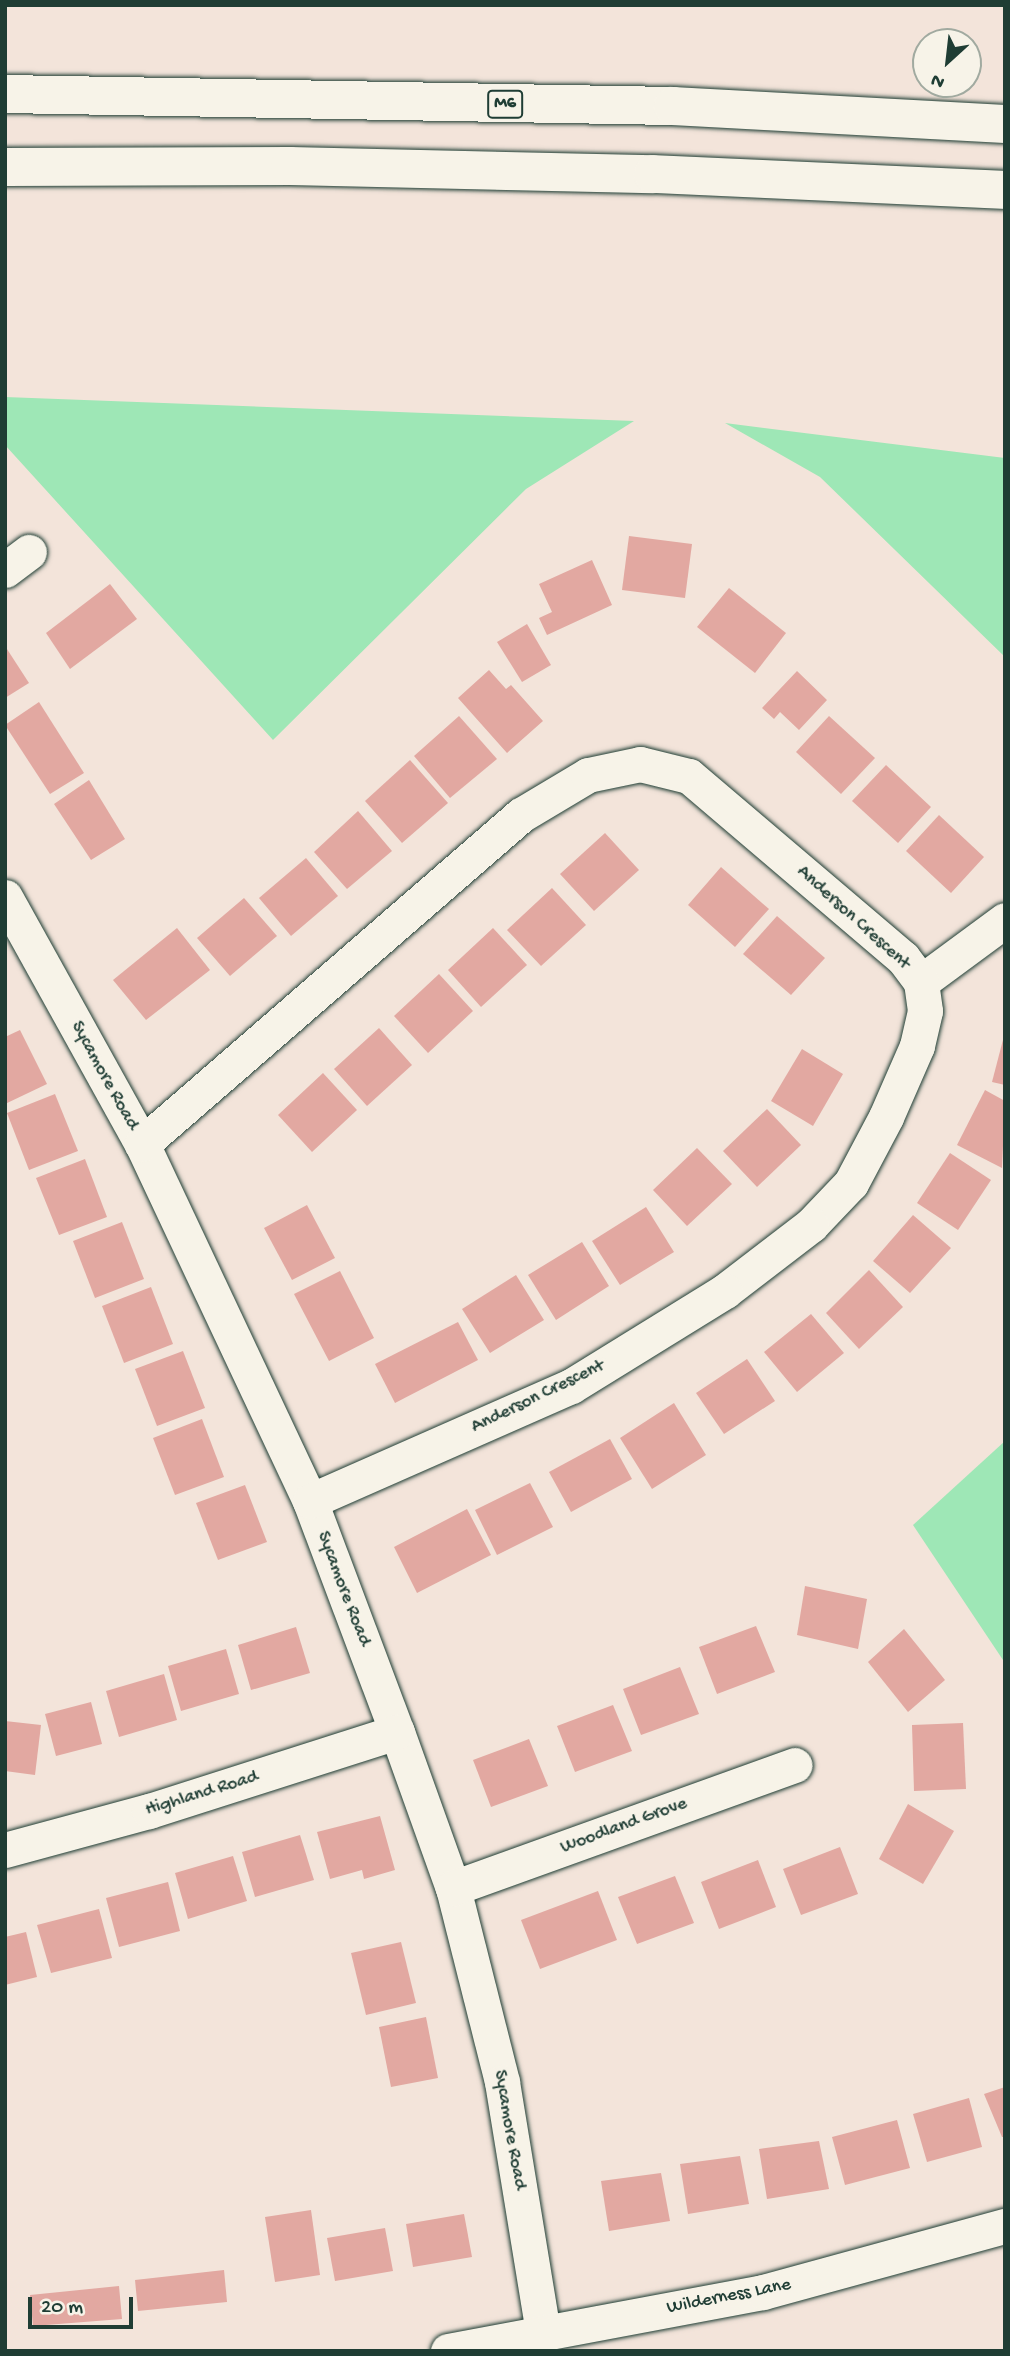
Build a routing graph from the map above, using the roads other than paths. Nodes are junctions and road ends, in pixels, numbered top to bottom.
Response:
1 (5, 94) edge
2 (1005, 124) edge
3 (5, 167) edge
4 (1005, 190) edge
5 (5, 897) edge
6 (1005, 920) edge
7 (921, 982) junction
8 (142, 1144) junction
9 (310, 1500) junction
10 (397, 1732) junction
11 (795, 1765) dead end
12 (5, 1850) edge
13 (453, 1888) junction
14 (1005, 2226) edge
15 (543, 2332) junction
16 (449, 2351) edge

1 - 2 highway, M6
3 - 4 highway
5 - 8 street, Sycamore Road
6 - 7 street
7 - 8 street, Anderson Crescent
7 - 9 street, Anderson Crescent
8 - 9 street, Sycamore Road
9 - 10 street, Sycamore Road
10 - 12 street, Highland Road
10 - 13 street, Sycamore Road
11 - 13 street, Woodland Grove
13 - 15 street, Sycamore Road
14 - 15 street, Wilderness Lane
15 - 16 street, Wilderness Lane

